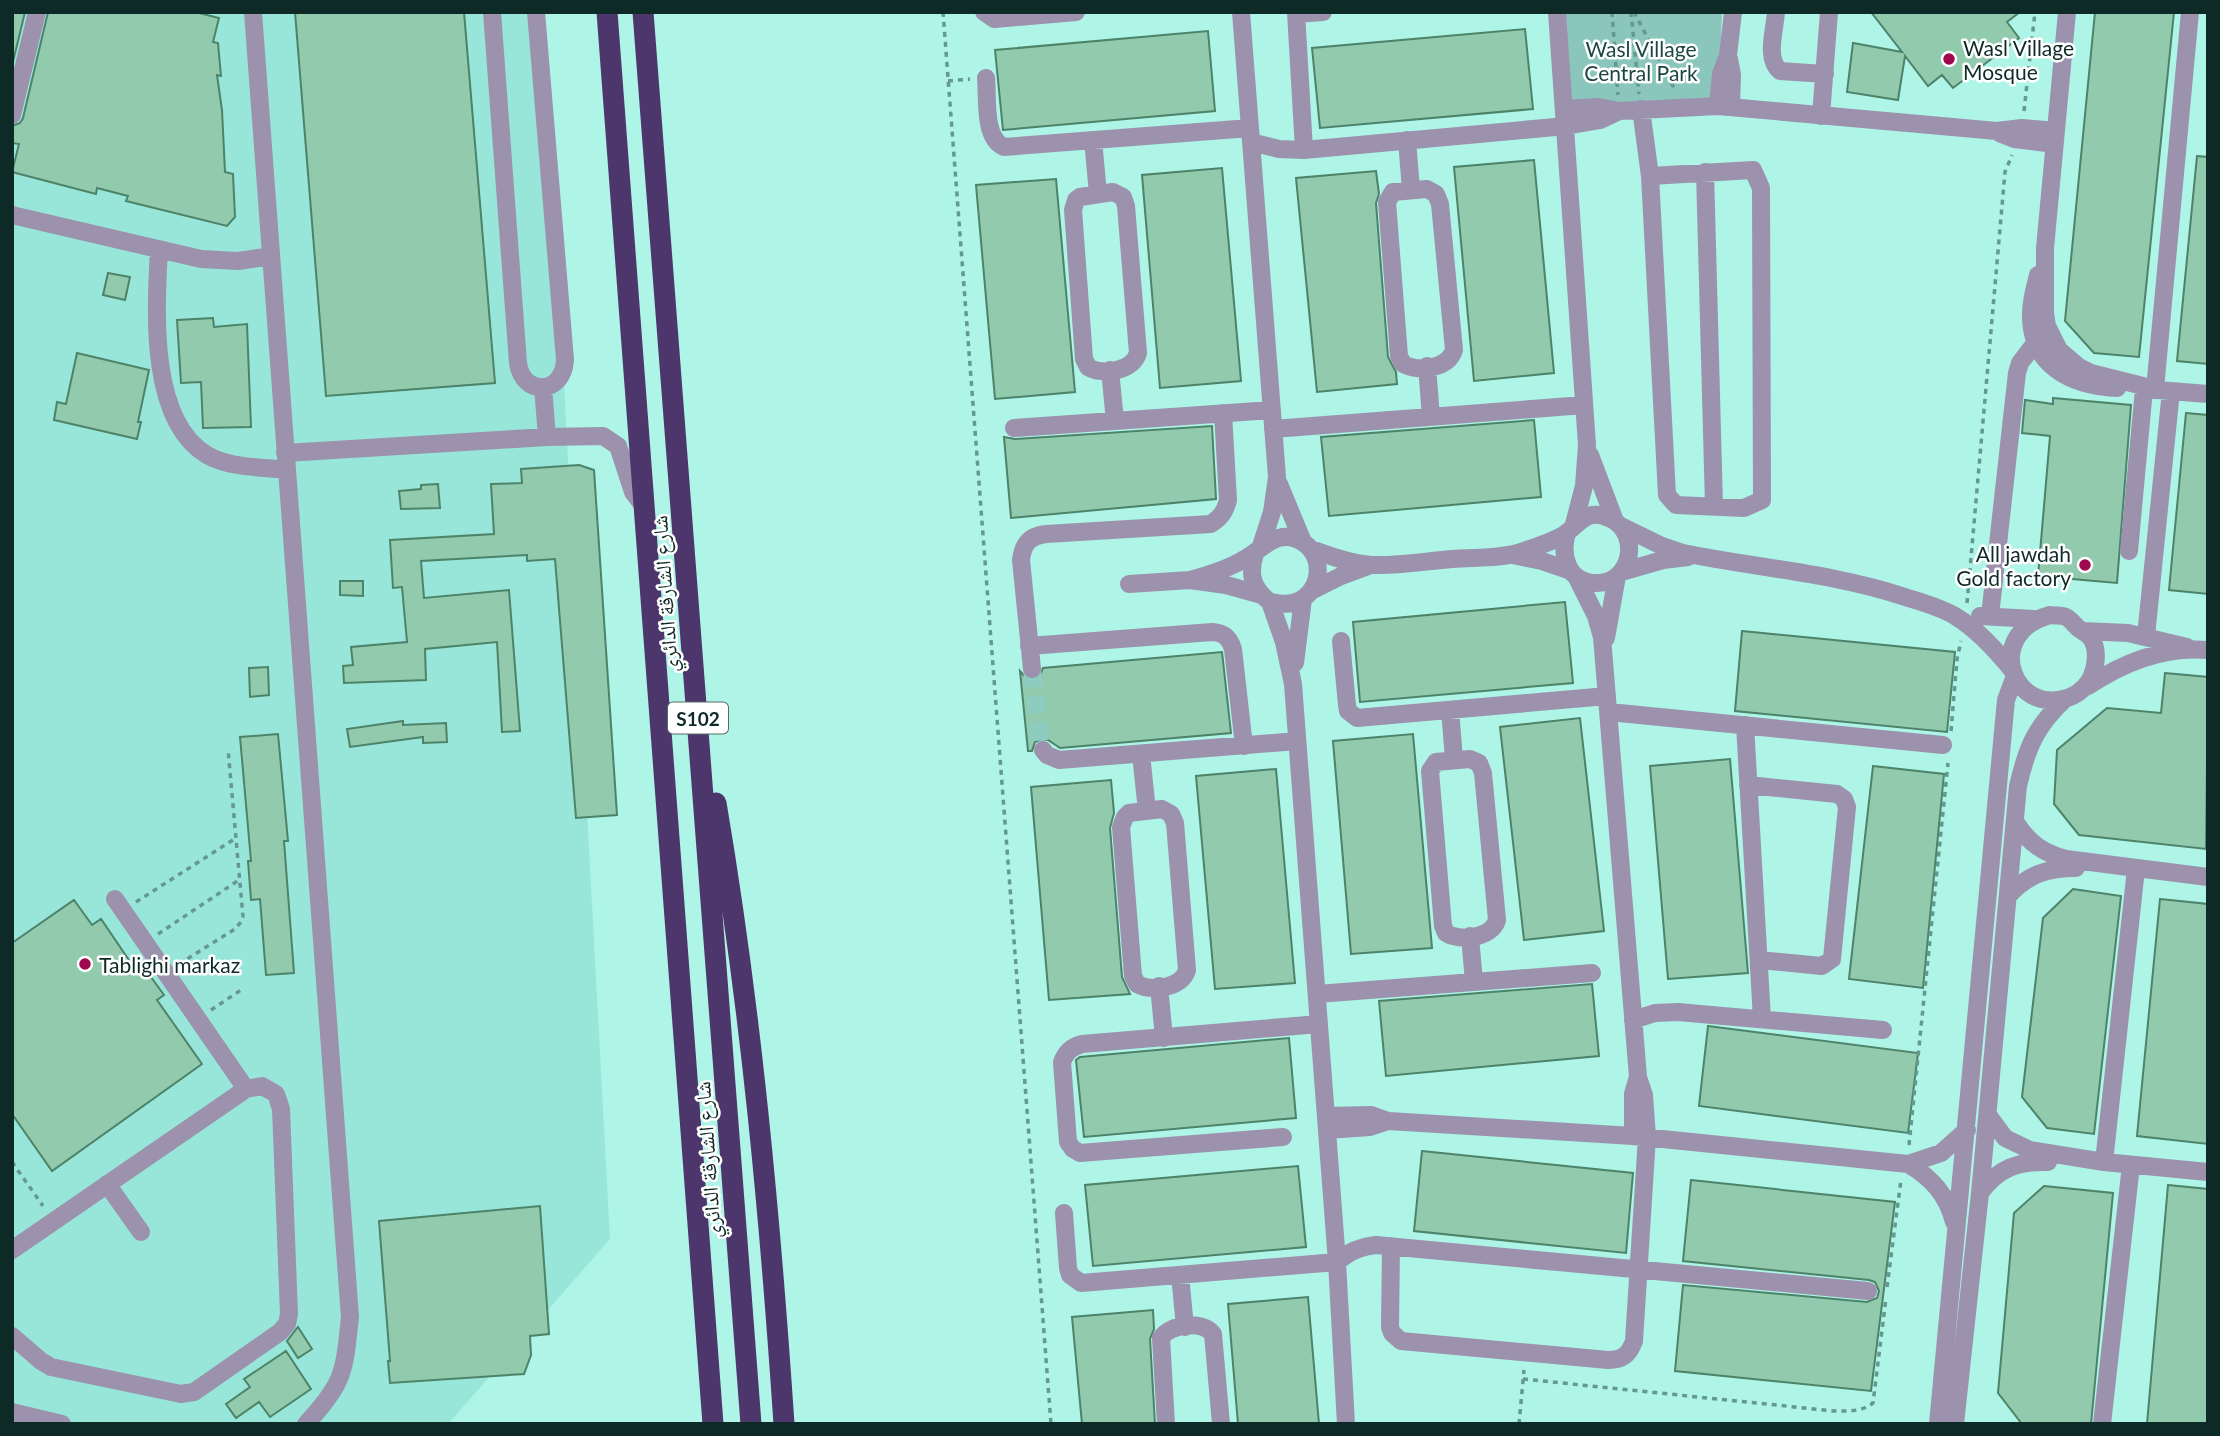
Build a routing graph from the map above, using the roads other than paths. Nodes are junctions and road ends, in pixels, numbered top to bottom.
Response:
1 (37, 12) edge
2 (253, 12) edge
3 (492, 12) edge
4 (536, 12) edge
5 (607, 12) edge
6 (643, 12) edge
7 (984, 12) edge
8 (1076, 12) edge
9 (1241, 12) edge
10 (1324, 12) edge
11 (1557, 12) edge
12 (1733, 12) edge
13 (1776, 12) edge
14 (1829, 12) edge
15 (2067, 12) edge
16 (2190, 12) edge
17 (1296, 13) edge
18 (1825, 74) junction
19 (986, 78) dead end
20 (1724, 107) junction
21 (1641, 109) junction
22 (12, 116) edge
23 (1821, 116) junction
24 (1565, 117) junction
25 (1250, 135) junction
26 (2055, 137) junction
27 (1093, 140) junction
28 (1407, 141) junction
29 (1304, 150) junction
30 (1705, 172) junction
31 (1650, 176) junction
32 (1411, 190) junction
33 (1098, 194) junction
34 (12, 215) edge
35 (2045, 248) junction
36 (159, 249) junction
37 (271, 256) junction
38 (2036, 342) junction
39 (1427, 366) junction
40 (1110, 370) junction
41 (543, 387) junction
42 (2157, 390) junction
43 (2208, 394) edge
44 (1584, 405) junction
45 (1272, 410) junction
46 (1223, 413) junction
47 (1431, 417) junction
48 (1115, 421) junction
49 (1014, 428) dead end
50 (1273, 429) junction
51 (547, 438) junction
52 (1587, 445) junction
53 (286, 462) junction
54 (1277, 477) junction
55 (1714, 506) junction
56 (645, 508) junction
57 (1618, 524) junction
58 (1570, 528) junction
59 (1307, 546) junction
60 (1258, 550) junction
61 (2129, 551) dead end
62 (1513, 555) junction
63 (1705, 557) junction
64 (1372, 565) junction
65 (1573, 573) junction
66 (1619, 574) junction
67 (1190, 580) junction
68 (1129, 584) dead end
69 (1307, 595) junction
70 (1266, 599) junction
71 (1990, 616) junction
72 (1961, 617) junction
73 (2035, 620) junction
74 (2082, 631) junction
75 (2146, 636) junction
76 (1341, 641) dead end
77 (1029, 646) junction
78 (2201, 649) edge
79 (1604, 659) junction
80 (1032, 669) tunnel mouth
81 (2014, 673) junction
82 (1293, 684) junction
83 (2085, 688) junction
84 (2065, 699) junction
85 (1608, 704) junction
86 (697, 705) junction
87 (1450, 710) junction
88 (1745, 725) junction
89 (1297, 741) junction
90 (1948, 745) road end
91 (1244, 746) junction
92 (1043, 750) dead end
93 (1141, 754) junction
94 (1454, 759) junction
95 (1748, 785) junction
96 (1147, 811) junction
97 (2016, 823) junction
98 (2136, 869) junction
99 (2208, 877) edge
100 (2009, 895) junction
101 (119, 905) road end
102 (1470, 936) junction
103 (1759, 960) junction
104 (1592, 973) dead end
105 (1474, 982) junction
106 (1159, 986) junction
107 (1317, 994) junction
108 (1762, 1019) junction
109 (1633, 1020) junction
110 (1319, 1024) junction
111 (1883, 1030) dead end
112 (1164, 1038) junction
113 (246, 1089) junction
114 (1988, 1115) junction
115 (1327, 1123) junction
116 (1966, 1130) junction
117 (1640, 1136) junction
118 (1283, 1137) dead end
119 (1907, 1163) junction
120 (2104, 1163) junction
121 (2131, 1165) junction
122 (2208, 1172) edge
123 (107, 1184) junction
124 (1980, 1193) junction
125 (1064, 1213) dead end
126 (141, 1232) dead end
127 (1955, 1238) junction
128 (1391, 1246) junction
129 (12, 1250) edge
130 (1337, 1262) junction
131 (1639, 1269) junction
132 (1180, 1275) junction
133 (1868, 1291) dead end
134 (1185, 1327) junction
135 (12, 1336) edge
136 (12, 1412) edge
137 (1958, 1420) edge
138 (316, 1422) edge
139 (62, 1424) edge
140 (713, 1424) edge
141 (751, 1424) edge
142 (784, 1424) edge
143 (1166, 1424) edge
144 (1221, 1424) edge
145 (1346, 1424) edge
146 (1938, 1424) edge
147 (2102, 1424) edge

1 - 22 street
2 - 37 street
3 - 41 street
4 - 41 street
5 - 56 highway, شارع الشارقة الدائري / S102
6 - 86 highway, شارع الشارقة الدائري / S102
7 - 8 street
9 - 25 street
10 - 17 street
11 - 24 street
12 - 20 street
13 - 18 street
14 - 18 street
15 - 26 street
16 - 42 street
17 - 29 street
18 - 23 street
19 - 27 street
20 - 21 street
20 - 23 street
21 - 24 street
21 - 31 street
23 - 26 street
24 - 28 street
24 - 44 street
25 - 27 street
25 - 29 street
25 - 45 street
26 - 35 street
27 - 33 street
28 - 29 street
28 - 32 street
30 - 31 street
30 - 55 street
30 - 55 street
31 - 55 street
32 - 39 street
32 - 39 street
33 - 40 street
33 - 40 street
34 - 36 street
35 - 38 street
35 - 42 street
36 - 37 street
36 - 53 street
37 - 53 street
38 - 42 street
38 - 71 street
39 - 47 street
40 - 48 street
41 - 51 street
42 - 43 street
42 - 61 street
42 - 75 street
44 - 47 street
44 - 52 street
45 - 46 street
45 - 50 street
46 - 48 street
46 - 77 street
47 - 50 street
48 - 49 street
50 - 54 street
51 - 53 street
51 - 56 street
52 - 57 street
52 - 58 street
53 - 138 street
54 - 59 street
54 - 60 street
56 - 140 highway, شارع الشارقة الدائري / S102
57 - 58 street
57 - 63 street
57 - 66 street
58 - 62 street
58 - 65 street
59 - 60 street
59 - 64 street
59 - 69 street
60 - 67 street
60 - 70 street
62 - 64 street
62 - 65 street
63 - 66 street
63 - 72 street
64 - 69 street
65 - 66 street
65 - 79 street
66 - 79 street
67 - 68 street
67 - 70 street
69 - 70 street
69 - 82 street
70 - 82 street
71 - 72 street
71 - 73 street
72 - 81 street
73 - 74 street
73 - 81 street
74 - 75 street
74 - 83 street
75 - 78 street
76 - 87 street
77 - 80 street
77 - 91 street
78 - 83 street
79 - 85 street
81 - 84 street
81 - 116 street
82 - 89 street
83 - 84 street
84 - 97 street
85 - 87 street
85 - 88 street
85 - 109 street
86 - 141 highway, شارع الشارقة الدائري / S102
86 - 142 highway
87 - 94 street
88 - 90 street
88 - 95 street
89 - 91 street
89 - 107 street
91 - 93 street
92 - 93 street
93 - 96 street
94 - 102 street
94 - 102 street
95 - 103 street
95 - 103 street
96 - 106 street
96 - 106 street
97 - 98 street
97 - 100 street
98 - 99 street
98 - 100 street
98 - 120 street
100 - 114 street
101 - 113 street
102 - 105 street
103 - 108 street
104 - 105 street
105 - 107 street
106 - 112 street
107 - 110 street
108 - 109 street
108 - 111 street
109 - 117 street
110 - 112 street
110 - 115 street
112 - 118 street
113 - 123 street
113 - 135 street
114 - 120 street
114 - 124 street
115 - 117 street
115 - 130 street
116 - 119 street
116 - 127 street
117 - 119 street
117 - 131 street
119 - 127 street
120 - 121 street
120 - 124 street
121 - 122 street
121 - 147 street
123 - 126 street
123 - 129 street
124 - 137 street
125 - 132 street
127 - 146 street
128 - 130 street
128 - 131 street
128 - 131 street
130 - 132 street
130 - 145 street
131 - 133 street
132 - 134 street
134 - 143 street
134 - 144 street
136 - 139 street

